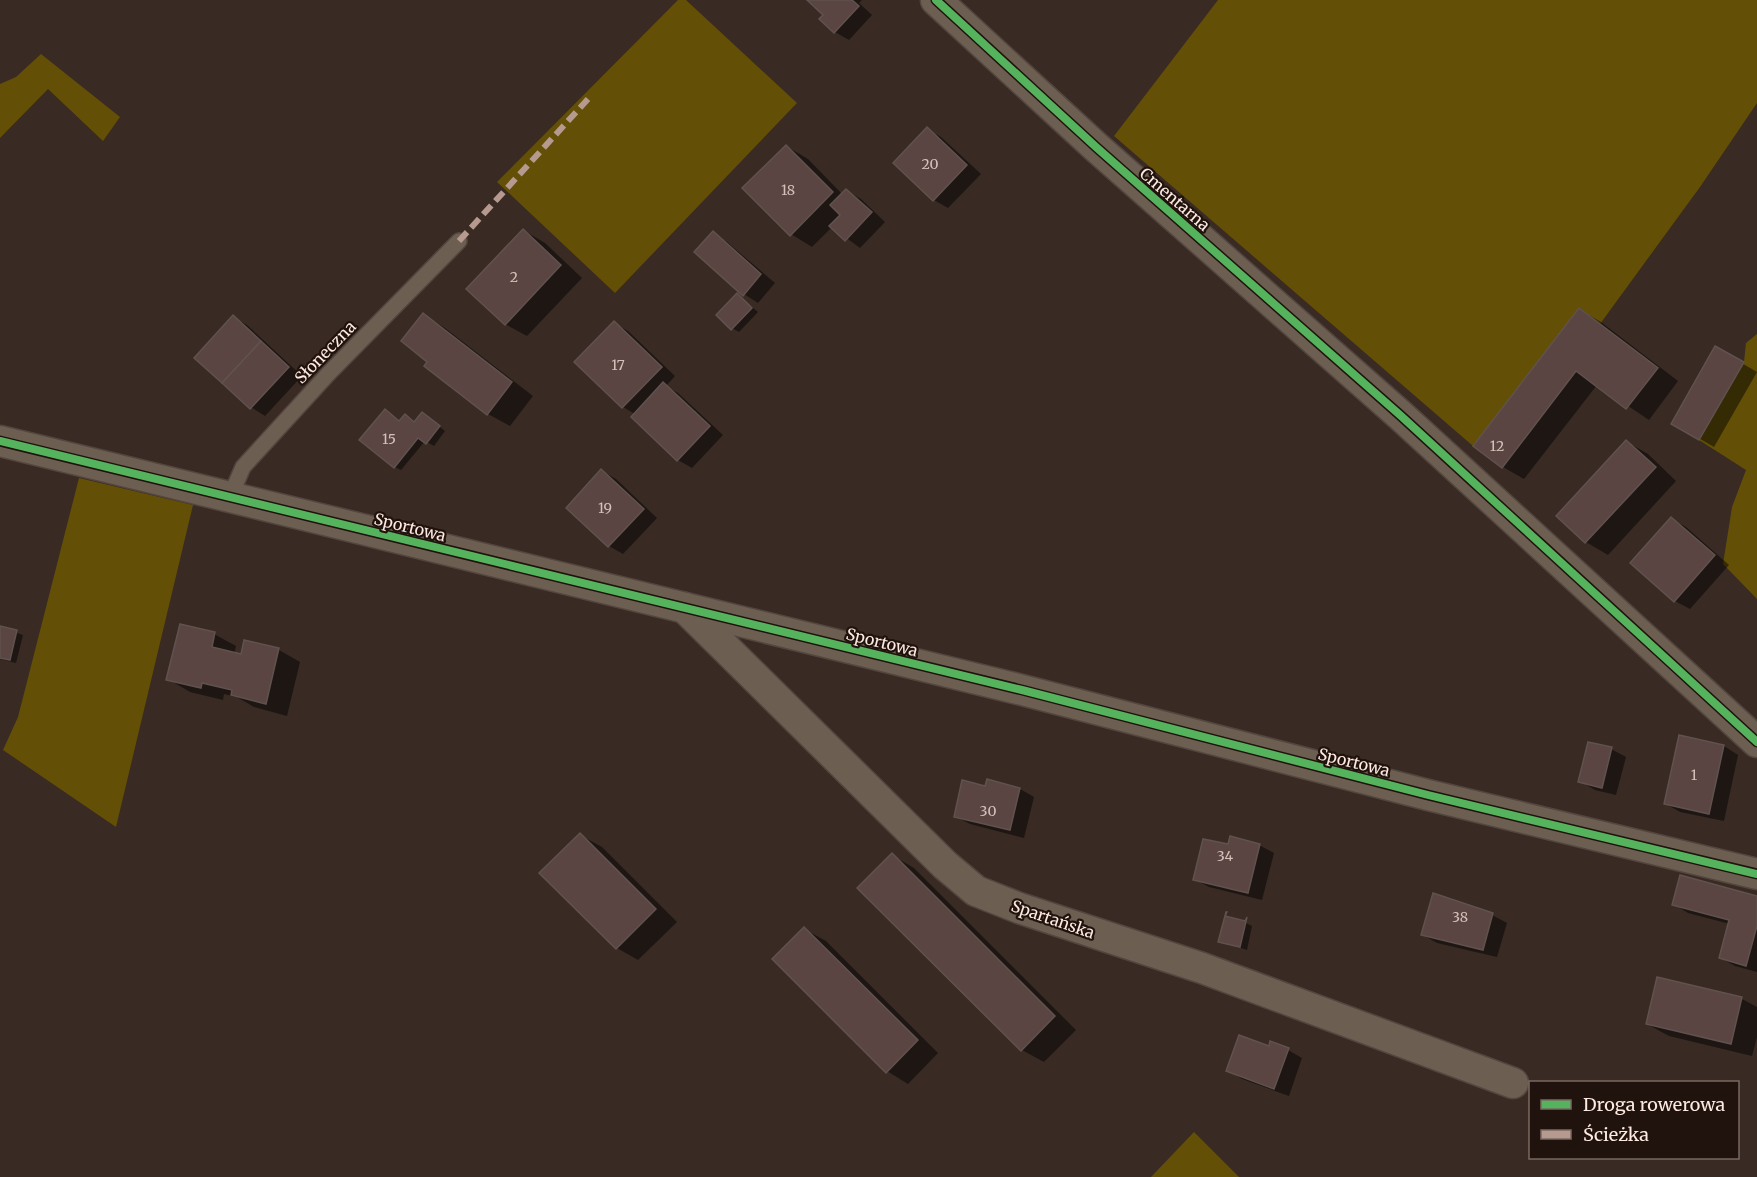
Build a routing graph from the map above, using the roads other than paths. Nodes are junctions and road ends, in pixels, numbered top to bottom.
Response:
1 (936, 0) edge
2 (459, 241) dead end
3 (0, 441) edge
4 (230, 497) junction
5 (686, 608) junction
6 (1757, 742) edge
7 (1757, 874) edge
8 (1513, 1083) dead end

1 - 6 street, Cmentarna
2 - 4 lane, Słoneczna
3 - 4 street, Sportowa
4 - 5 street, Sportowa
5 - 7 street, Sportowa
5 - 8 street, Spartańska

